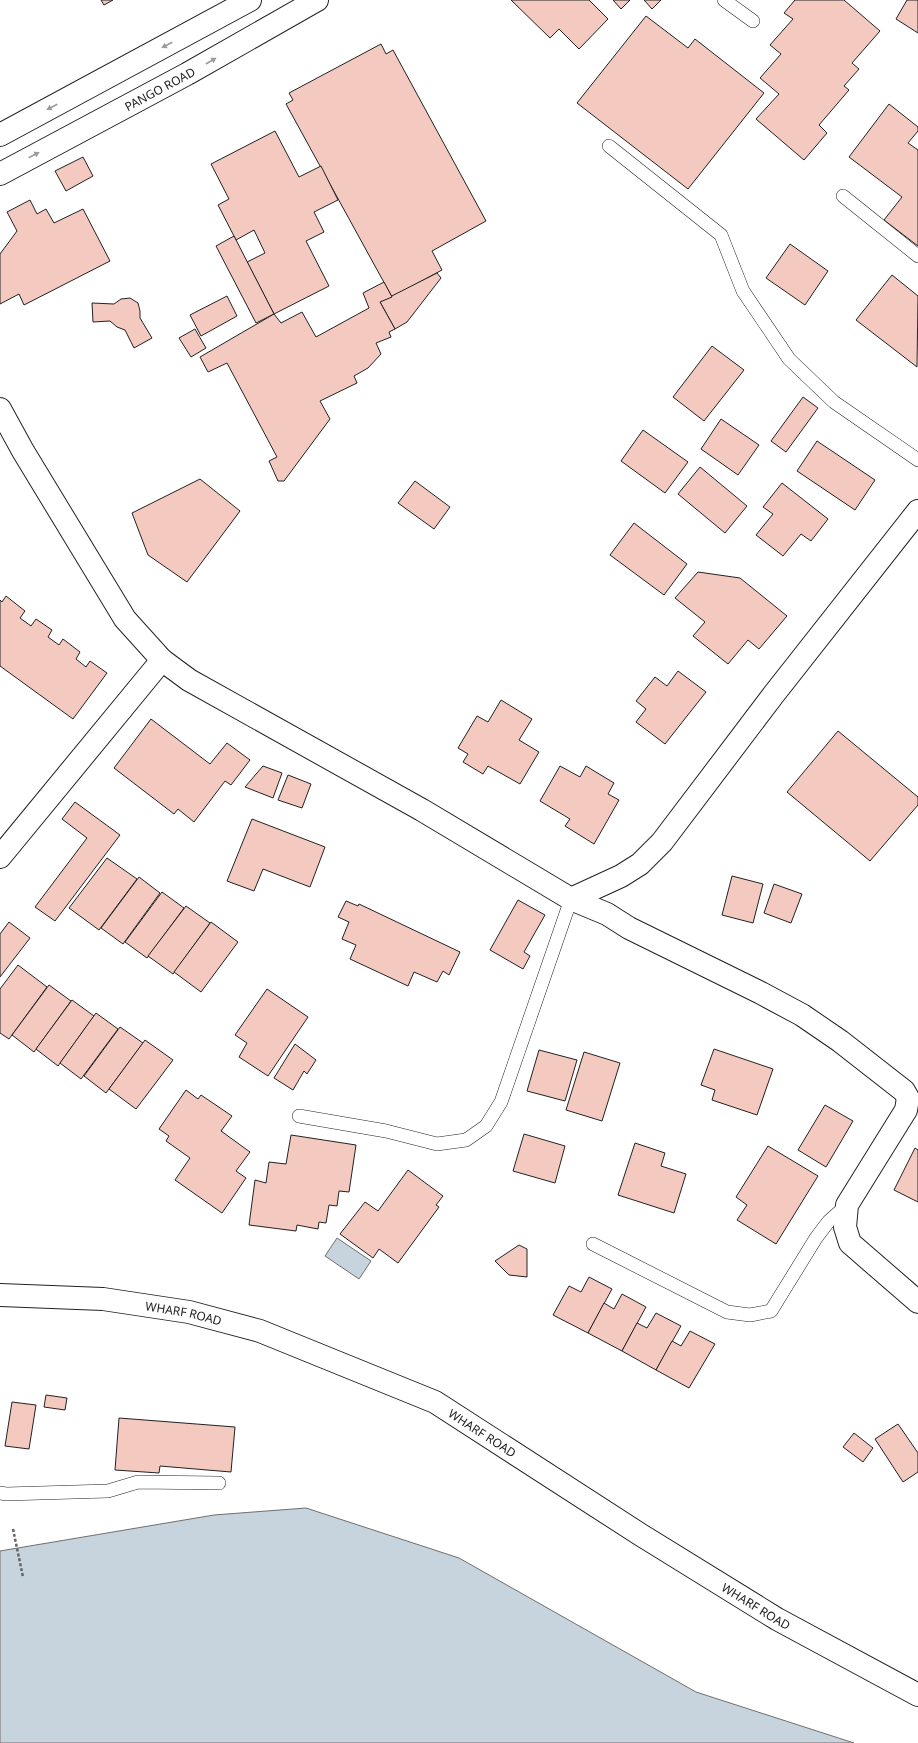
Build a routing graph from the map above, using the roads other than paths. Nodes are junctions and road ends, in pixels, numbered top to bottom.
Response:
1 (250, 0) edge
2 (317, 0) edge
3 (724, 0) edge
4 (753, 20) dead end
5 (0, 135) edge
6 (609, 146) dead end
7 (0, 174) edge
8 (843, 196) dead end
9 (918, 256) edge
10 (0, 409) edge
11 (918, 460) edge
12 (918, 511) edge
13 (162, 660) junction
14 (0, 857) edge
15 (571, 899) junction
16 (913, 1100) edge
17 (299, 1116) dead end
18 (848, 1205) junction
19 (593, 1244) dead end
20 (0, 1295) edge
21 (918, 1302) edge
22 (219, 1483) dead end
23 (0, 1493) edge
24 (918, 1695) edge

1 -> 5 street
7 -> 2 street, PANGO ROAD
3 - 4 lane
6 - 11 lane
8 - 9 lane
10 - 13 street
12 - 15 street
13 - 14 street
13 - 15 street
15 - 16 street
15 - 17 lane
16 - 18 street
18 - 19 lane
18 - 21 street
20 - 24 street, WHARF ROAD
22 - 23 lane

